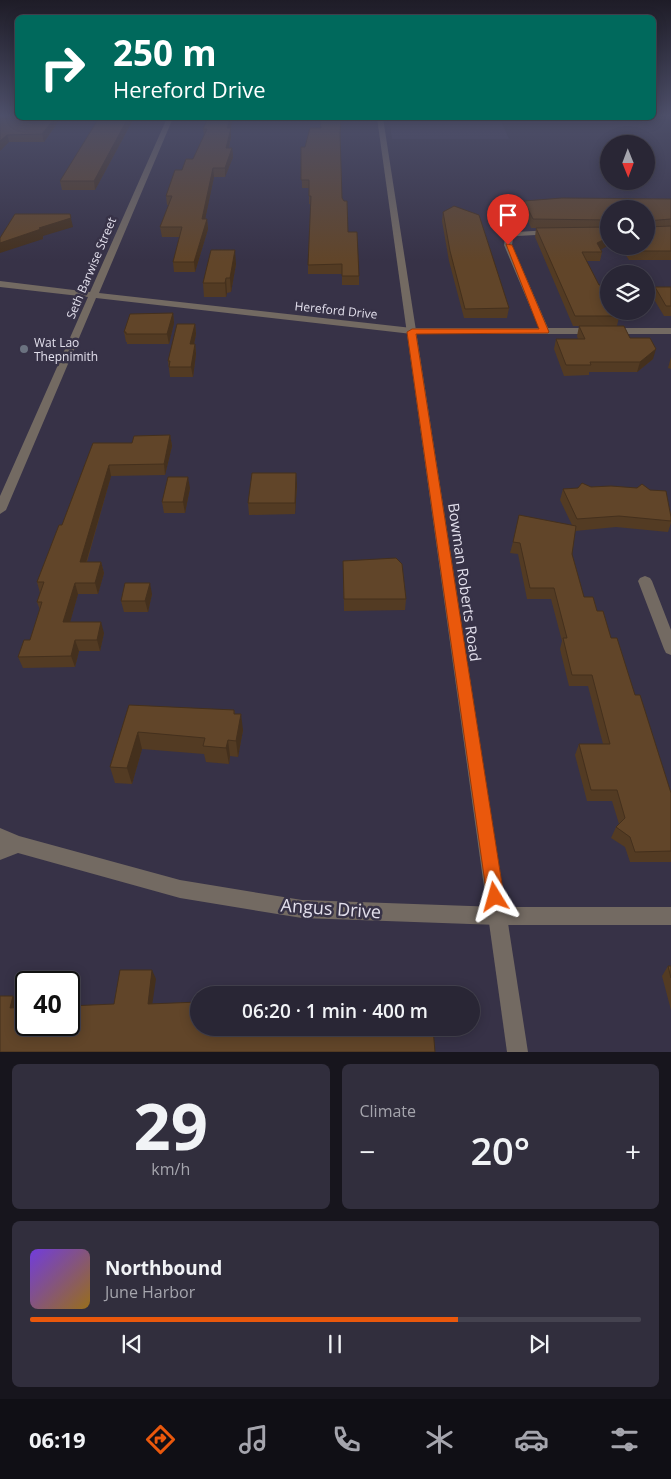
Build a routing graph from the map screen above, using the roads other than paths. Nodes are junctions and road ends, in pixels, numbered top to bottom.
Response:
1 (150, 163) edge
2 (387, 163) edge
3 (563, 232) edge
4 (0, 284) edge
5 (93, 295) junction
6 (671, 331) edge
7 (412, 332) junction
8 (545, 332) junction
9 (0, 510) edge
10 (645, 580) dead end
11 (671, 649) edge
12 (6, 844) edge
13 (498, 916) junction
14 (671, 916) edge
15 (518, 1052) edge

1 - 5 street, Seth Barwise Street
2 - 7 street, Bowman Roberts Road
3 - 8 street
4 - 5 street, Hereford Drive
5 - 7 street, Hereford Drive
5 - 9 street, Seth Barwise Street
6 - 8 street, Hereford Drive
7 - 8 street, Hereford Drive
7 - 13 street, Bowman Roberts Road
10 - 11 street
12 - 13 street, Angus Drive
13 - 14 street, Angus Drive
13 - 15 street, Bowman Roberts Road

